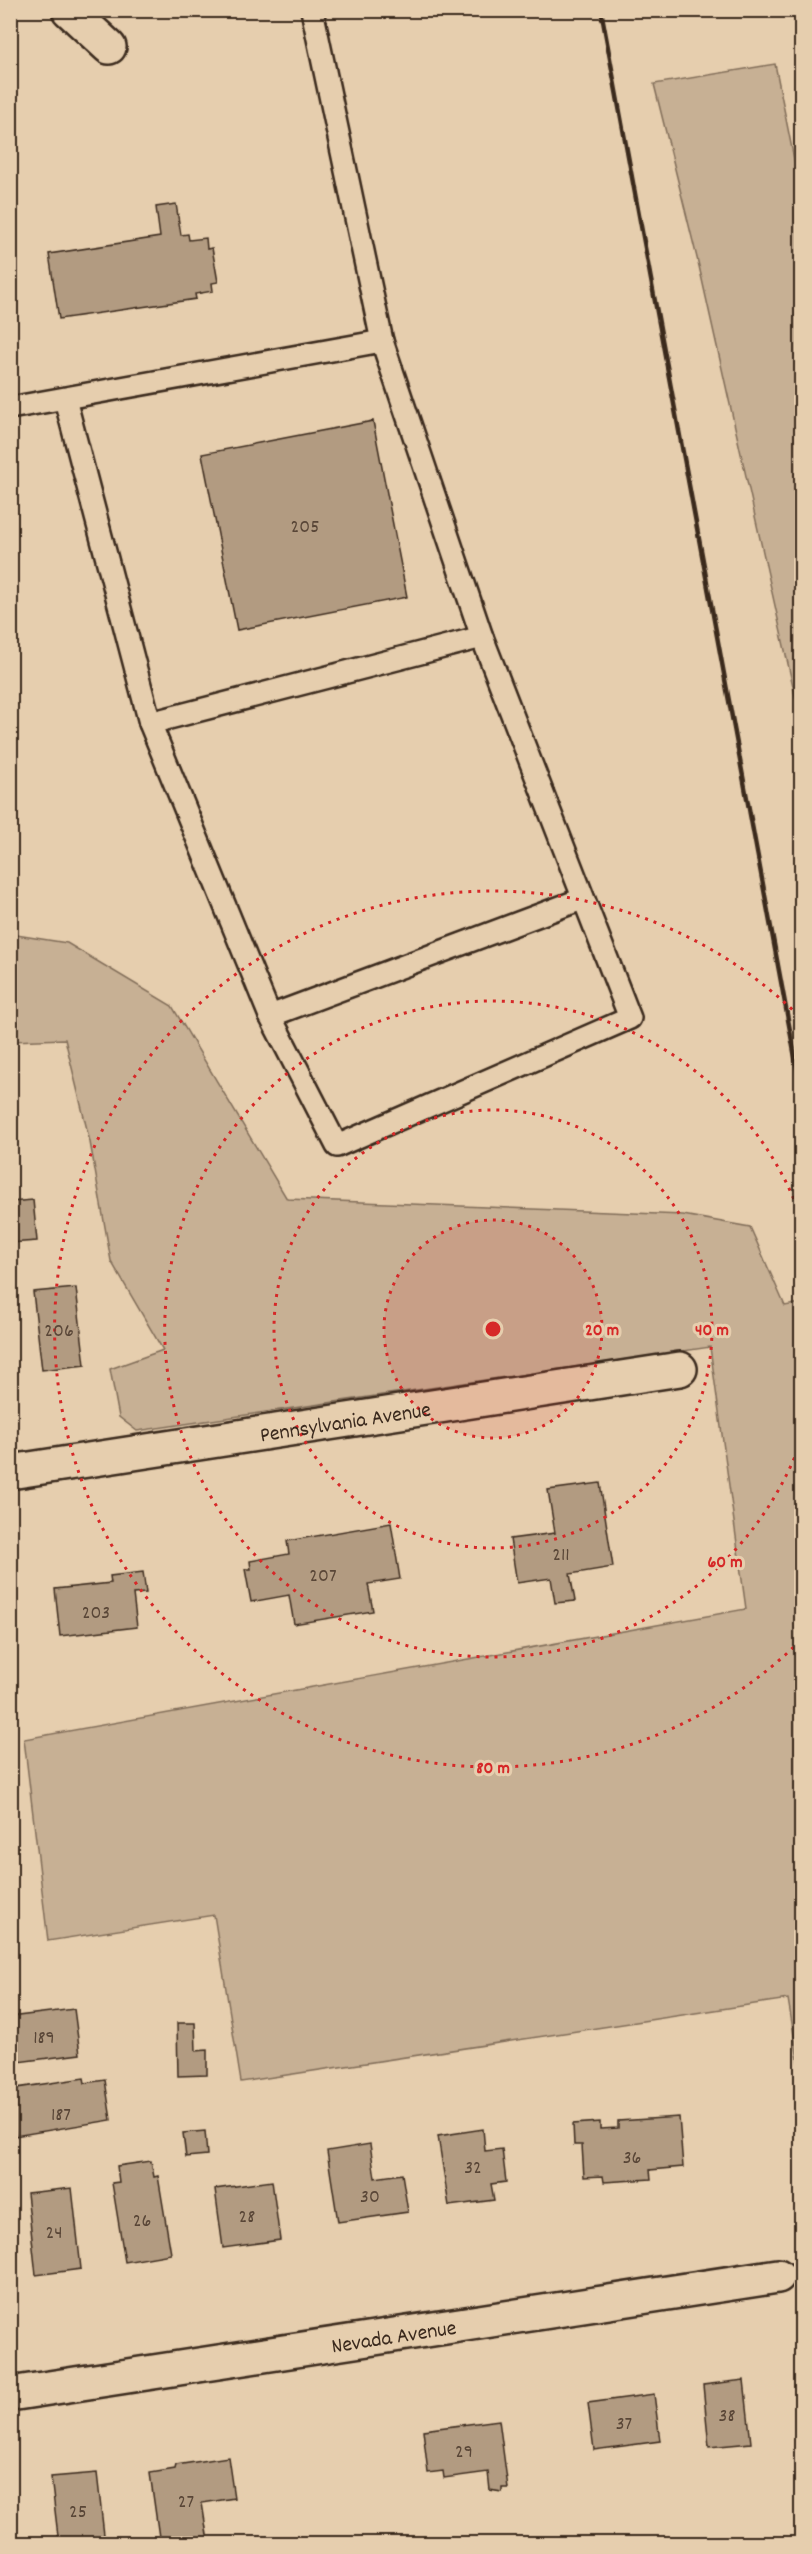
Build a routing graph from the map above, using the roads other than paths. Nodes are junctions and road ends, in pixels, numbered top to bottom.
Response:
1 (69, 10) edge
2 (312, 10) edge
3 (109, 47) dead end
4 (382, 341) junction
5 (64, 399) junction
6 (10, 408) edge
7 (482, 637) junction
8 (150, 723) junction
9 (582, 899) junction
10 (270, 1016) junction
11 (680, 1369) dead end
12 (10, 1472) edge
13 (778, 2276) dead end
14 (10, 2394) edge

1 - 3 street
2 - 4 lane
4 - 5 lane
4 - 7 lane
5 - 6 lane
5 - 8 lane
7 - 8 lane
7 - 9 lane
8 - 10 lane
9 - 10 lane
9 - 10 lane
11 - 12 street, Pennsylvania Avenue
13 - 14 street, Nevada Avenue

